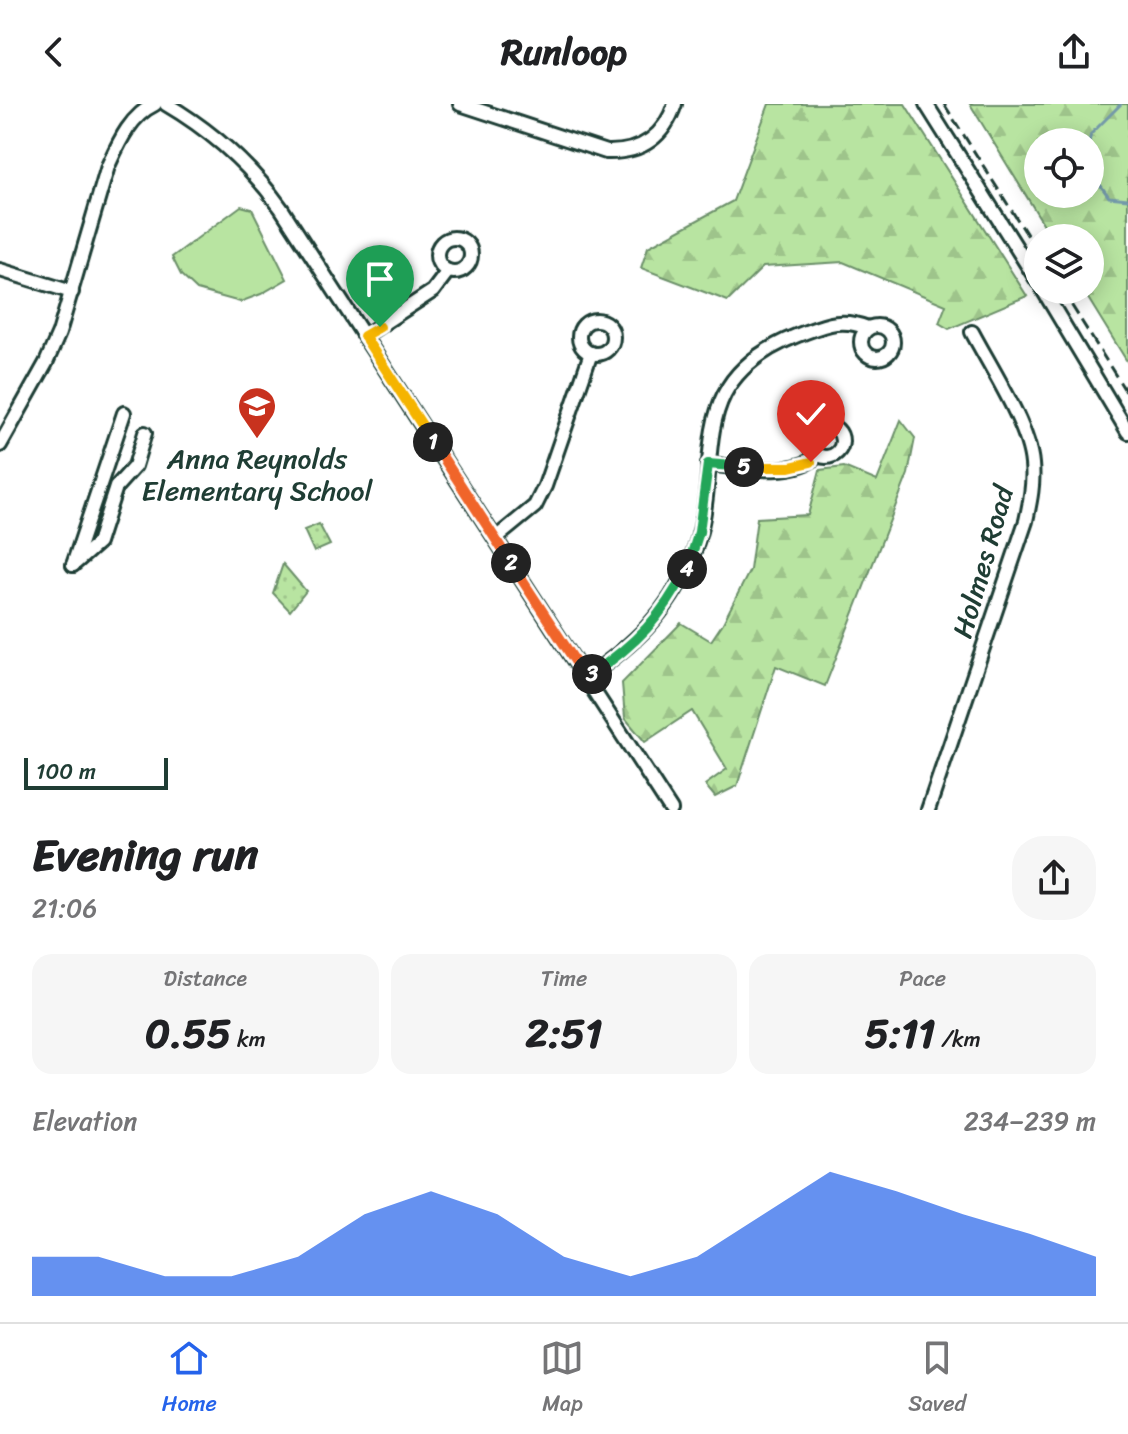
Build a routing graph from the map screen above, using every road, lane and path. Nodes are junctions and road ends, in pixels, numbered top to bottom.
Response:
1 (155, 104) edge
2 (166, 104) edge
3 (460, 104) edge
4 (675, 104) edge
5 (926, 104) edge
6 (485, 108) edge
7 (1024, 260) edge
8 (0, 270) edge
9 (448, 271) dead end
10 (72, 292) junction
11 (1051, 304) edge
12 (868, 328) dead end
13 (972, 332) dead end
14 (364, 336) junction
15 (591, 353) dead end
16 (124, 413) dead end
17 (1128, 432) edge
18 (145, 433) dead end
19 (0, 445) edge
20 (818, 455) dead end
21 (708, 464) junction
22 (496, 538) junction
23 (586, 678) junction
24 (671, 810) edge
25 (928, 810) edge

1 - 10 street
2 - 14 street
3 - 6 street
4 - 6 street
5 - 7 street
8 - 10 street
9 - 14 street
10 - 19 street
11 - 17 street
12 - 21 street
13 - 25 street, Holmes Road
14 - 22 street
15 - 22 street
16 - 18 street
20 - 21 street
21 - 23 street
22 - 23 street
23 - 24 street

